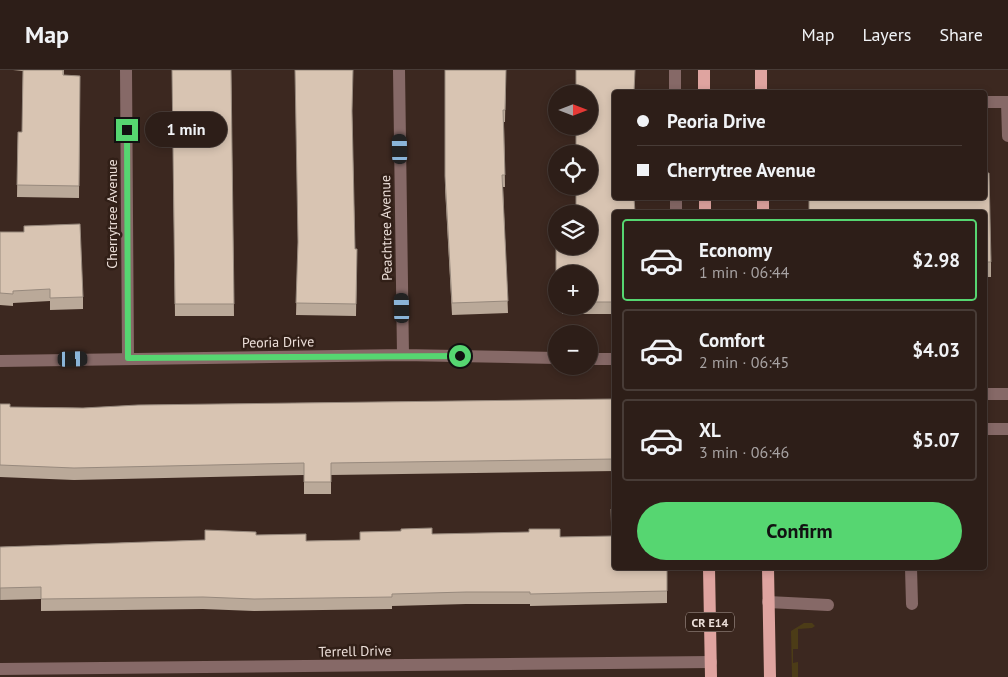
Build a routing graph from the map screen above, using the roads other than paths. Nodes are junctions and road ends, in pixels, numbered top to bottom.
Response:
1 (126, 70) edge
2 (399, 70) edge
3 (675, 70) edge
4 (704, 70) edge
5 (761, 70) edge
6 (675, 90) edge
7 (704, 90) edge
8 (761, 90) edge
9 (987, 102) edge
10 (1008, 102) edge
11 (1008, 136) edge
12 (403, 355) junction
13 (128, 358) junction
14 (548, 358) edge
15 (598, 359) edge
16 (612, 359) edge
17 (0, 361) edge
18 (987, 394) edge
19 (1008, 394) edge
20 (987, 429) edge
21 (1008, 429) edge
22 (709, 570) edge
23 (768, 570) edge
24 (911, 570) edge
25 (768, 602) junction
26 (912, 604) dead end
27 (828, 605) dead end
28 (711, 662) junction
29 (0, 669) edge
30 (711, 677) edge
31 (770, 677) edge

1 - 13 street, Cherrytree Avenue
2 - 12 street, Peachtree Avenue
3 - 6 street
4 - 7 main road
5 - 8 main road
9 - 10 street
10 - 11 street
12 - 13 street, Peoria Drive
12 - 14 street, Peoria Drive
13 - 17 street, Peoria Drive
15 - 16 street
18 - 19 street
20 - 21 street
22 - 28 main road, CR E14
23 - 25 main road
24 - 26 street
25 - 27 street
25 - 31 main road
28 - 29 street, Terrell Drive
28 - 30 main road, CR E14

